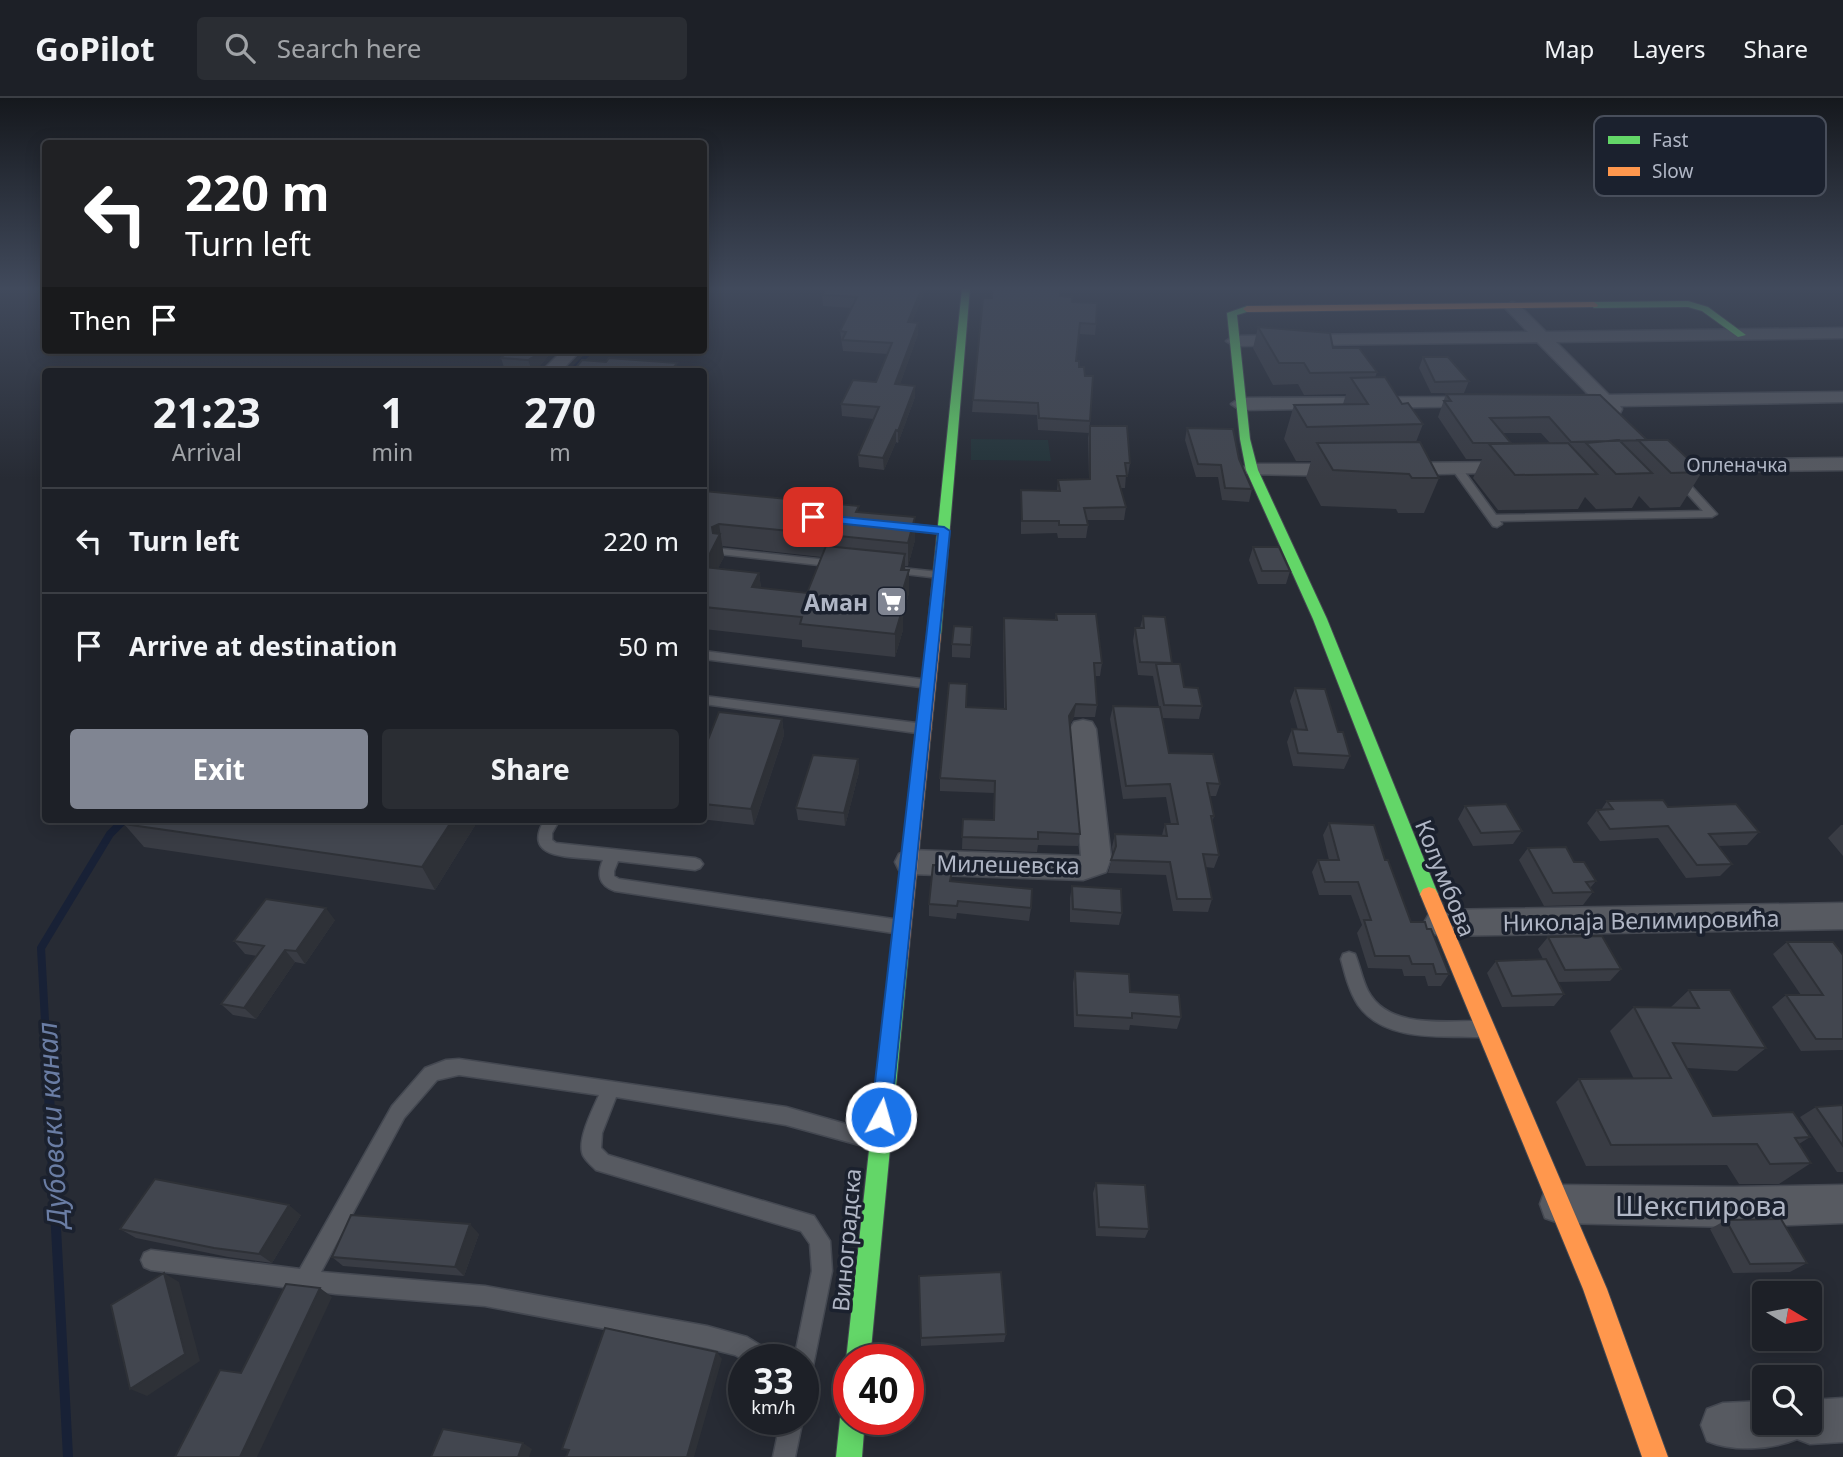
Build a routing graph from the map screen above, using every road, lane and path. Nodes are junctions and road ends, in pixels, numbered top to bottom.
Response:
1 (960, 351) edge
2 (1235, 351) edge
3 (1557, 351) edge
4 (569, 354) edge
5 (554, 368) edge
6 (1843, 397) edge
7 (1551, 401) edge
8 (1605, 401) junction
9 (1497, 402) edge
10 (1240, 404) junction
11 (1622, 419) edge
12 (1648, 447) edge
13 (1843, 464) edge
14 (1640, 466) edge
15 (1666, 466) junction
16 (1539, 468) edge
17 (1457, 469) junction
18 (1252, 470) junction
19 (1584, 506) edge
20 (1638, 506) edge
21 (1647, 515) junction
22 (1593, 516) junction
23 (881, 524) edge
24 (944, 531) junction
25 (723, 552) dead end
26 (845, 565) edge
27 (885, 569) edge
28 (939, 575) junction
29 (707, 655) edge
30 (928, 684) junction
31 (707, 700) edge
32 (924, 729) junction
33 (1083, 729) dead end
34 (551, 823) edge
35 (613, 855) junction
36 (910, 862) junction
37 (695, 864) dead end
38 (1843, 916) edge
39 (1440, 923) junction
40 (902, 928) junction
41 (1349, 959) dead end
42 (1485, 1029) junction
43 (611, 1088) junction
44 (878, 1141) junction
45 (1559, 1204) junction
46 (1843, 1204) edge
47 (151, 1260) dead end
48 (305, 1280) junction
49 (735, 1344) edge
50 (808, 1344) edge
51 (859, 1344) edge
52 (1843, 1420) edge
53 (1822, 1421) edge
54 (1752, 1424) edge
55 (1723, 1425) dead end
56 (789, 1435) edge
57 (851, 1435) edge
58 (784, 1457) edge
59 (849, 1457) edge
60 (1655, 1457) edge

1 - 24 street, Виноградска
2 - 10 street, Колумбова
3 - 8 street
4 - 5 street
6 - 8 street
7 - 8 street
8 - 11 street
9 - 10 street
10 - 18 street, Колумбова
12 - 15 street
13 - 15 street, Опленачка
14 - 15 street, Опленачка
15 - 21 lane
16 - 17 street
17 - 18 street
17 - 22 lane
18 - 39 street, Колумбова
19 - 22 lane
20 - 21 lane
21 - 22 lane
23 - 24 lane
24 - 28 street, Виноградска
25 - 26 lane
27 - 28 lane
28 - 30 street, Виноградска
29 - 30 lane
30 - 32 street, Виноградска
31 - 32 lane
32 - 36 street, Виноградска
33 - 36 street, Милешевска
34 - 35 lane
35 - 37 lane
35 - 40 lane
36 - 40 street, Виноградска
38 - 39 street, Николаја Велимировића
39 - 42 street, Колумбова
40 - 44 street, Виноградска
41 - 42 lane
42 - 45 street, Колумбова
43 - 44 lane
43 - 48 lane
43 - 50 lane
44 - 51 street, Виноградска
45 - 46 street, Шекспирова
45 - 60 street, Колумбова
47 - 48 lane
48 - 49 lane
52 - 53 street
54 - 55 street
56 - 58 lane
57 - 59 street

